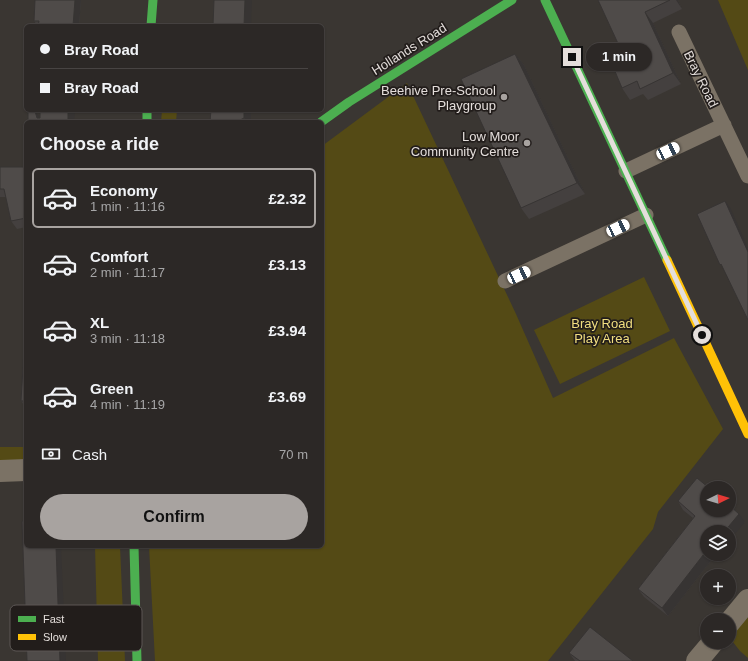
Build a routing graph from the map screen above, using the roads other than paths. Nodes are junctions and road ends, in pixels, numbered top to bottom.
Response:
1 (153, 0) edge
2 (512, 0) edge
3 (545, 0) edge
4 (151, 24) edge
5 (679, 32) dead end
6 (324, 120) edge
7 (724, 126) junction
8 (626, 171) junction
9 (748, 176) edge
10 (646, 215) junction
11 (505, 281) dead end
12 (748, 434) edge
13 (24, 470) edge
14 (0, 471) edge
15 (134, 548) edge
16 (748, 600) edge
17 (136, 605) edge
18 (736, 615) edge
19 (707, 649) edge
20 (137, 651) edge
21 (137, 661) edge
22 (697, 661) edge

1 - 4 street
2 - 6 street, Hollands Road
3 - 8 street
5 - 7 lane, Bray Road
7 - 8 lane
7 - 9 lane, Bray Road
8 - 10 street
10 - 11 lane
10 - 12 street
13 - 14 street
15 - 17 street
16 - 18 street
19 - 22 street
20 - 21 street

